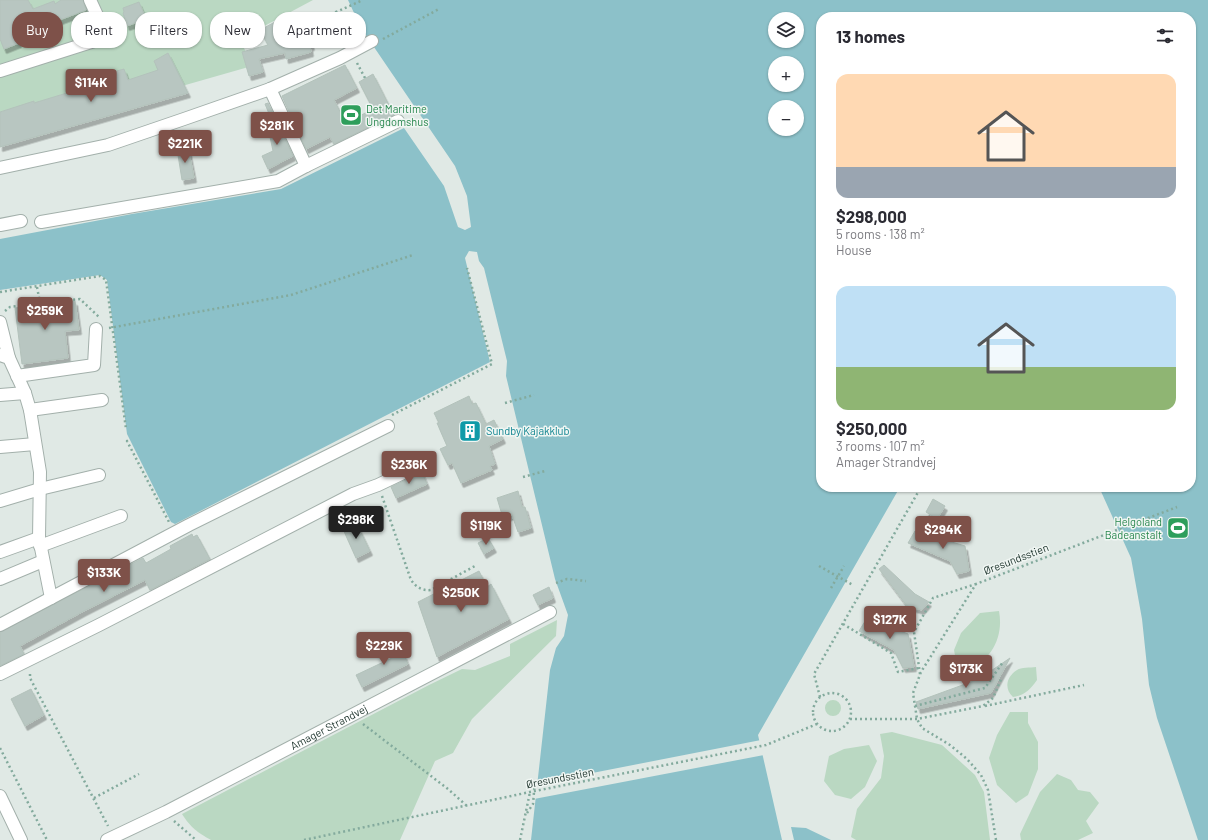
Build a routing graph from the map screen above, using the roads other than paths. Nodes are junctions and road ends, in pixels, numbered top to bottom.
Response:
1 (90, 0) edge
2 (376, 41) road end
3 (0, 72) edge
4 (270, 89) junction
5 (398, 121) dead end
6 (306, 166) junction
7 (0, 168) edge
8 (21, 221) dead end
9 (41, 222) dead end
10 (0, 225) edge
11 (0, 322) edge
12 (100, 323) road end
13 (4, 356) edge
14 (17, 376) junction
15 (25, 393) junction
16 (0, 395) edge
17 (102, 400) dead end
18 (30, 410) junction
19 (387, 422) road end
20 (36, 444) junction
21 (0, 447) edge
22 (426, 462) dead end
23 (99, 475) dead end
24 (40, 489) junction
25 (0, 501) edge
26 (121, 516) dead end
27 (39, 542) junction
28 (0, 552) edge
29 (43, 561) junction
30 (0, 579) edge
31 (51, 598) junction
32 (550, 612) dead end
33 (0, 625) edge
34 (0, 674) edge
35 (0, 796) edge
36 (21, 840) edge
37 (107, 840) edge

1 - 3 street
2 - 4 street
4 - 6 street
4 - 7 street
5 - 6 street
6 - 9 street
8 - 10 street
11 - 13 street
12 - 14 street
13 - 14 street
14 - 15 street
15 - 16 street
15 - 18 street
17 - 18 street
18 - 20 street
19 - 31 street
20 - 21 street
20 - 24 street
22 - 34 street
23 - 24 street
24 - 25 street
24 - 27 street
26 - 27 street
27 - 28 street
27 - 29 street
29 - 30 street
29 - 31 street
31 - 33 street
32 - 37 street, Amager Strandvej
35 - 36 street

